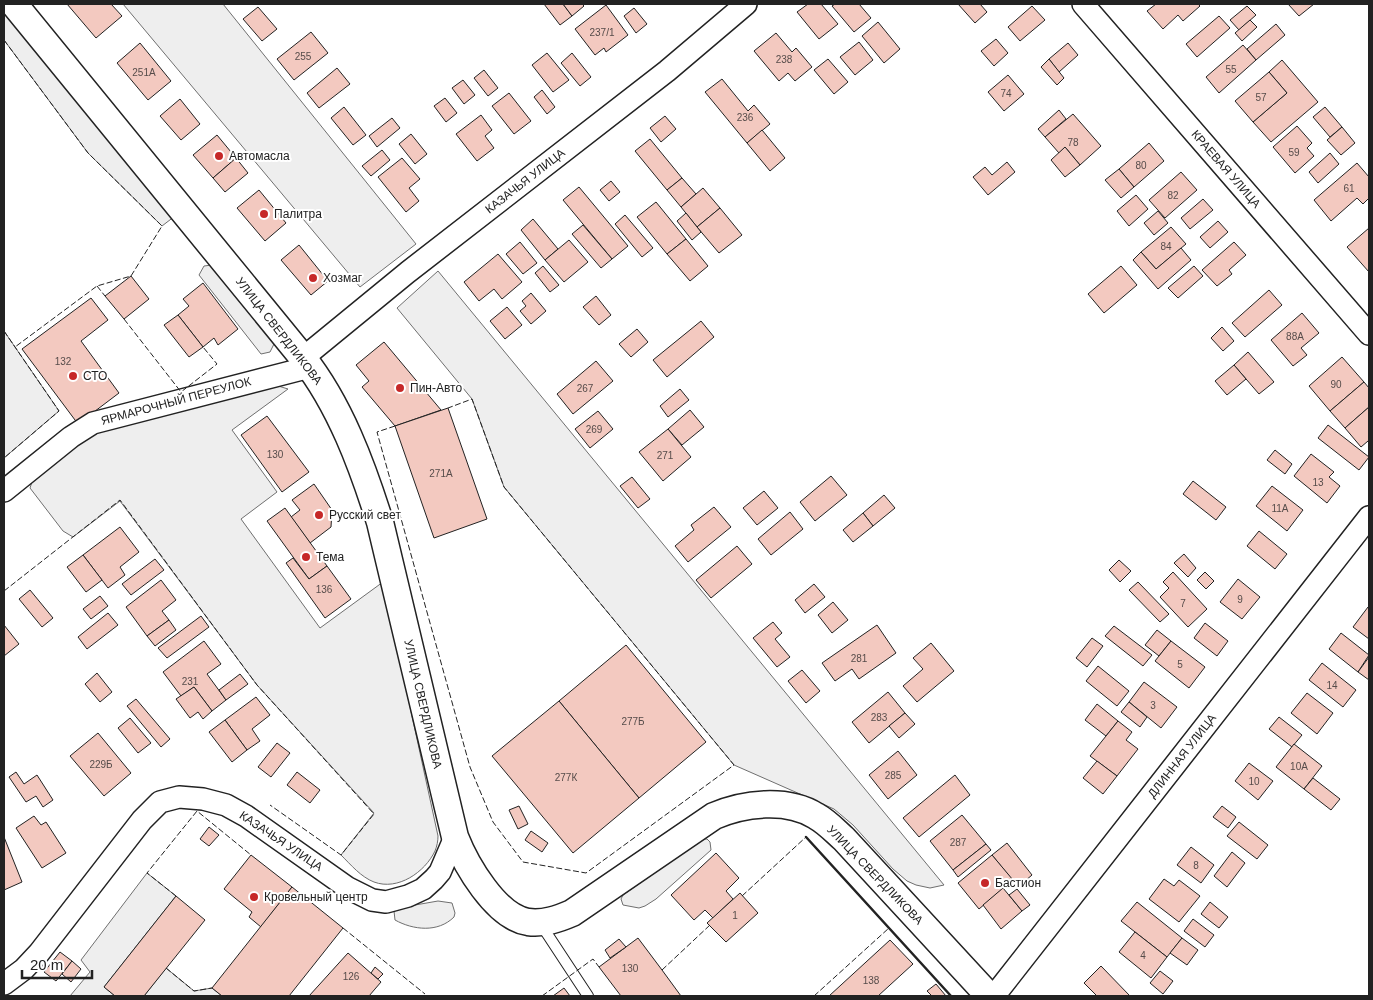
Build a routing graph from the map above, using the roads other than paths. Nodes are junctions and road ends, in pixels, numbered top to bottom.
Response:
1 (14, 4) edge
2 (746, 4) edge
3 (1083, 4) edge
4 (1369, 334) edge
5 (307, 363) junction
6 (4, 491) edge
7 (1369, 517) edge
8 (455, 837) junction
9 (539, 922) junction
10 (4, 984) edge
11 (983, 992) edge
12 (588, 996) edge

1 - 5 street, УЛИЦА СВЕРДЛИКОВА
2 - 5 street, КАЗАЧЬЯ УЛИЦА
3 - 4 street, КРАЕВАЯ УЛИЦА
5 - 6 street, ЯРМАРОЧНЫЙ ПЕРЕУЛОК
5 - 8 street, УЛИЦА СВЕРДЛИКОВА
7 - 11 street, ДЛИННАЯ УЛИЦА
8 - 9 street, УЛИЦА СВЕРДЛИКОВА
8 - 10 street, КАЗАЧЬЯ УЛИЦА
9 - 11 street, УЛИЦА СВЕРДЛИКОВА
9 - 12 lane

